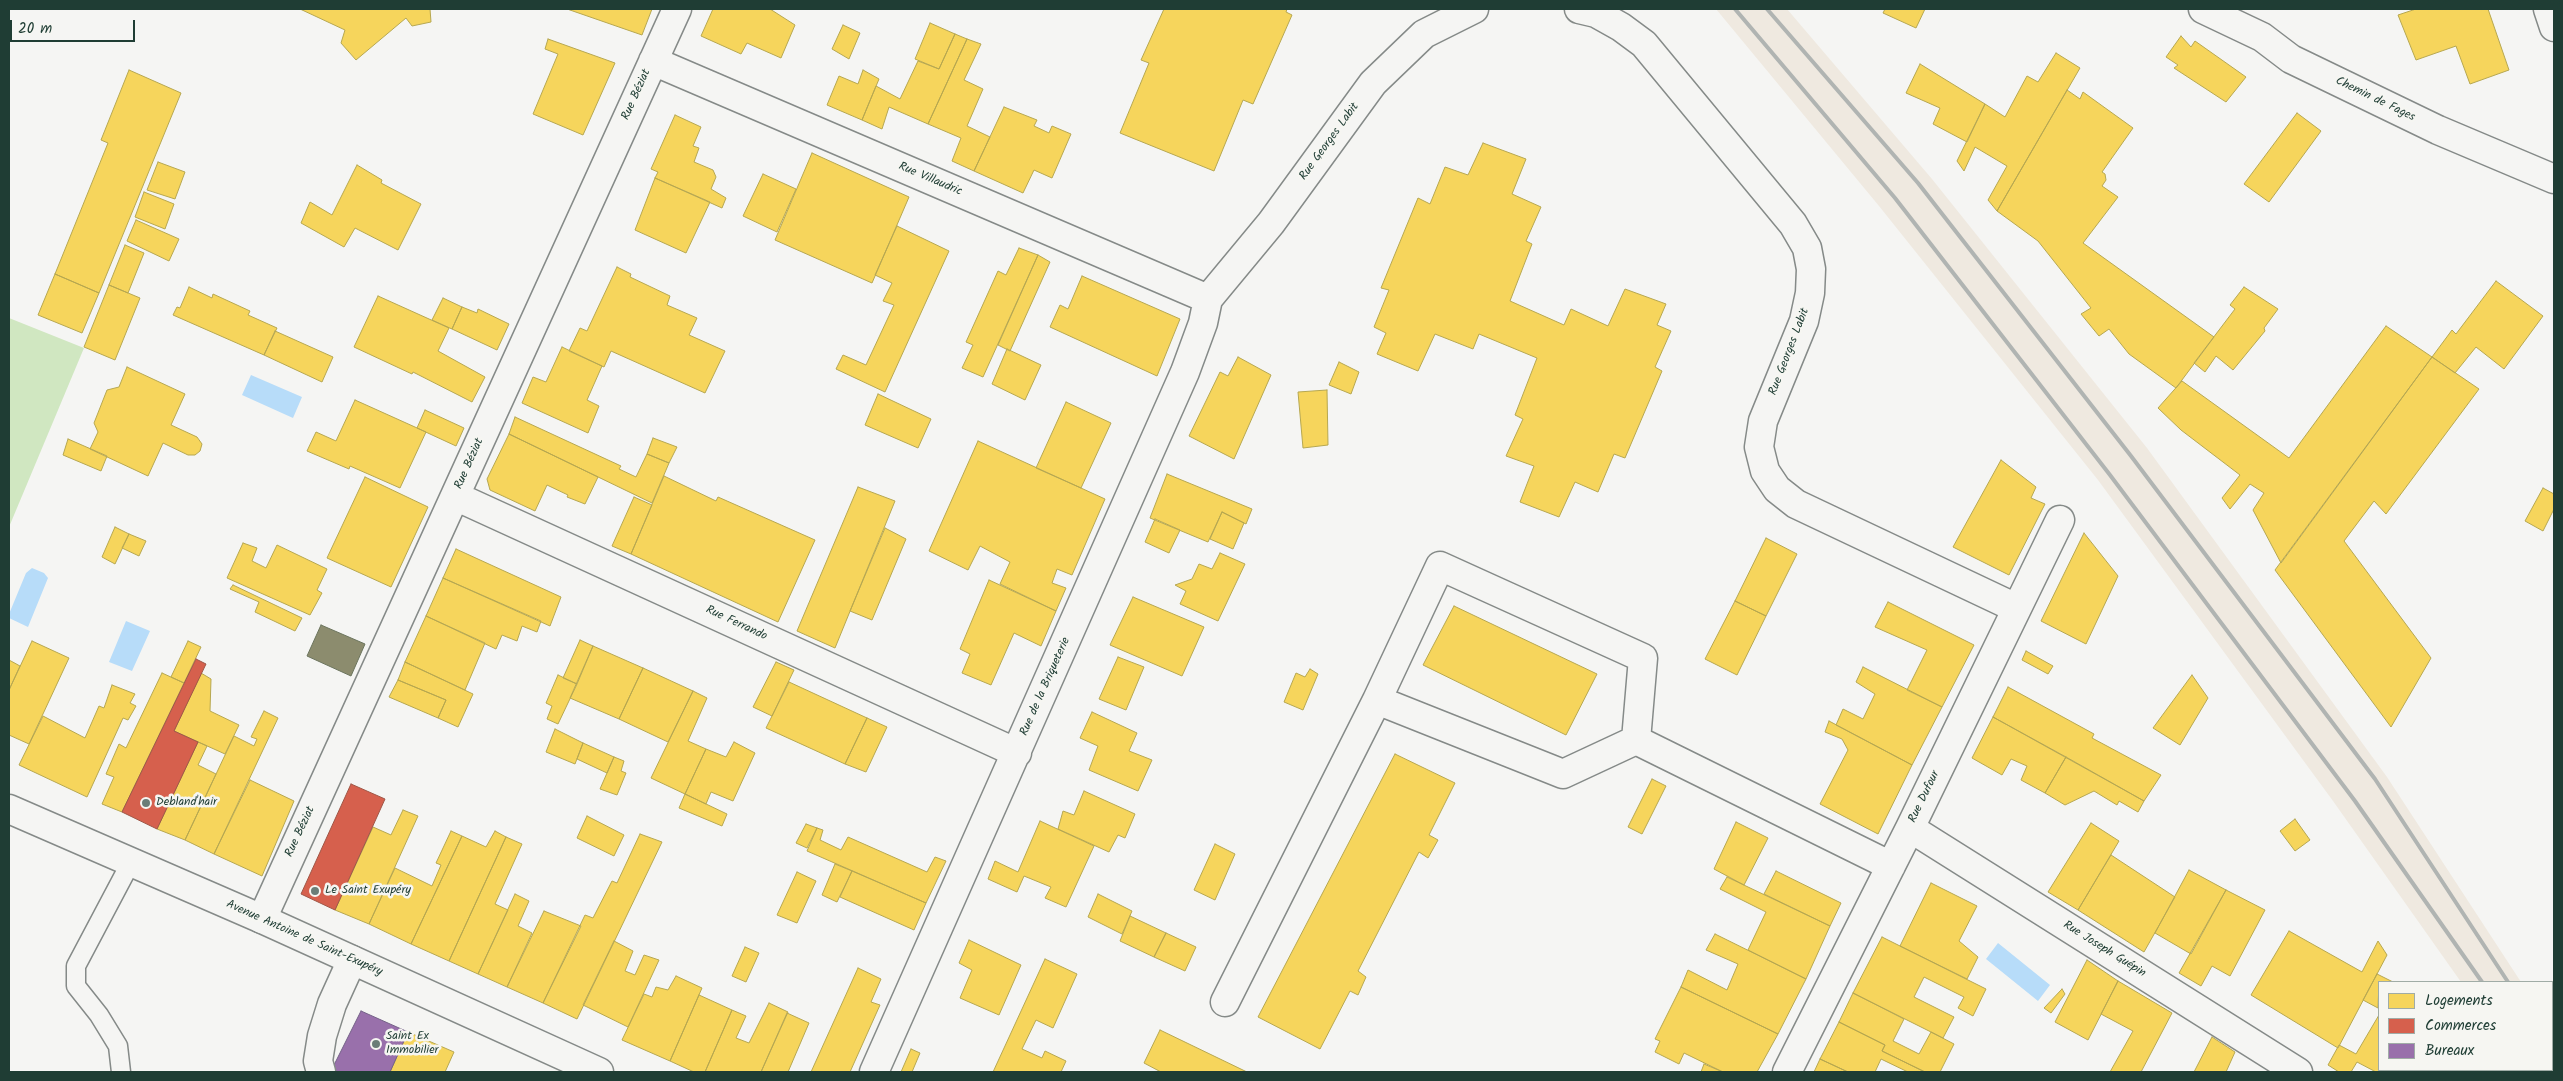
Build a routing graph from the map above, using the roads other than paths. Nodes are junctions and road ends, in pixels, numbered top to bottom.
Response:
1 (677, 9) edge
2 (1474, 9) edge
3 (1579, 9) edge
4 (2203, 9) edge
5 (2548, 9) edge
6 (2554, 27) edge
7 (653, 62) junction
8 (2554, 179) edge
9 (1208, 299) junction
10 (455, 496) junction
11 (2060, 520) dead end
12 (2016, 608) junction
13 (1377, 700) junction
14 (1636, 740) junction
15 (1017, 753) junction
16 (9, 809) edge
17 (1910, 828) junction
18 (131, 862) junction
19 (1891, 866) junction
20 (262, 919) junction
21 (352, 960) junction
22 (1225, 1002) dead end
23 (121, 1072) edge
24 (321, 1072) edge
25 (598, 1072) edge
26 (874, 1072) edge
27 (1787, 1072) edge
28 (2298, 1072) edge

1 - 7 street, Rue Béziat
2 - 9 street, Rue Georges Labit
3 - 12 street, Rue Georges Labit
4 - 8 street, Chemin de Fages
5 - 6 street
7 - 9 street, Rue Villaudric
7 - 10 street, Rue Béziat
9 - 15 street, Rue de la Briqueterie
10 - 15 street, Rue Ferrando
10 - 20 street, Rue Béziat
11 - 12 street, Rue Dufour
12 - 17 street, Rue Dufour
13 - 14 street
13 - 14 street
13 - 22 street
14 - 19 street
15 - 26 street, Rue de la Briqueterie
16 - 18 street, Avenue Antoine de Saint-Exupéry
17 - 19 street, Rue Dufour
17 - 28 street, Rue Joseph Guépin
18 - 20 street, Avenue Antoine de Saint-Exupéry
18 - 23 lane
19 - 27 street, Rue Dufour
20 - 21 street, Avenue Antoine de Saint-Exupéry
21 - 24 street
21 - 25 street, Avenue Antoine de Saint-Exupéry

